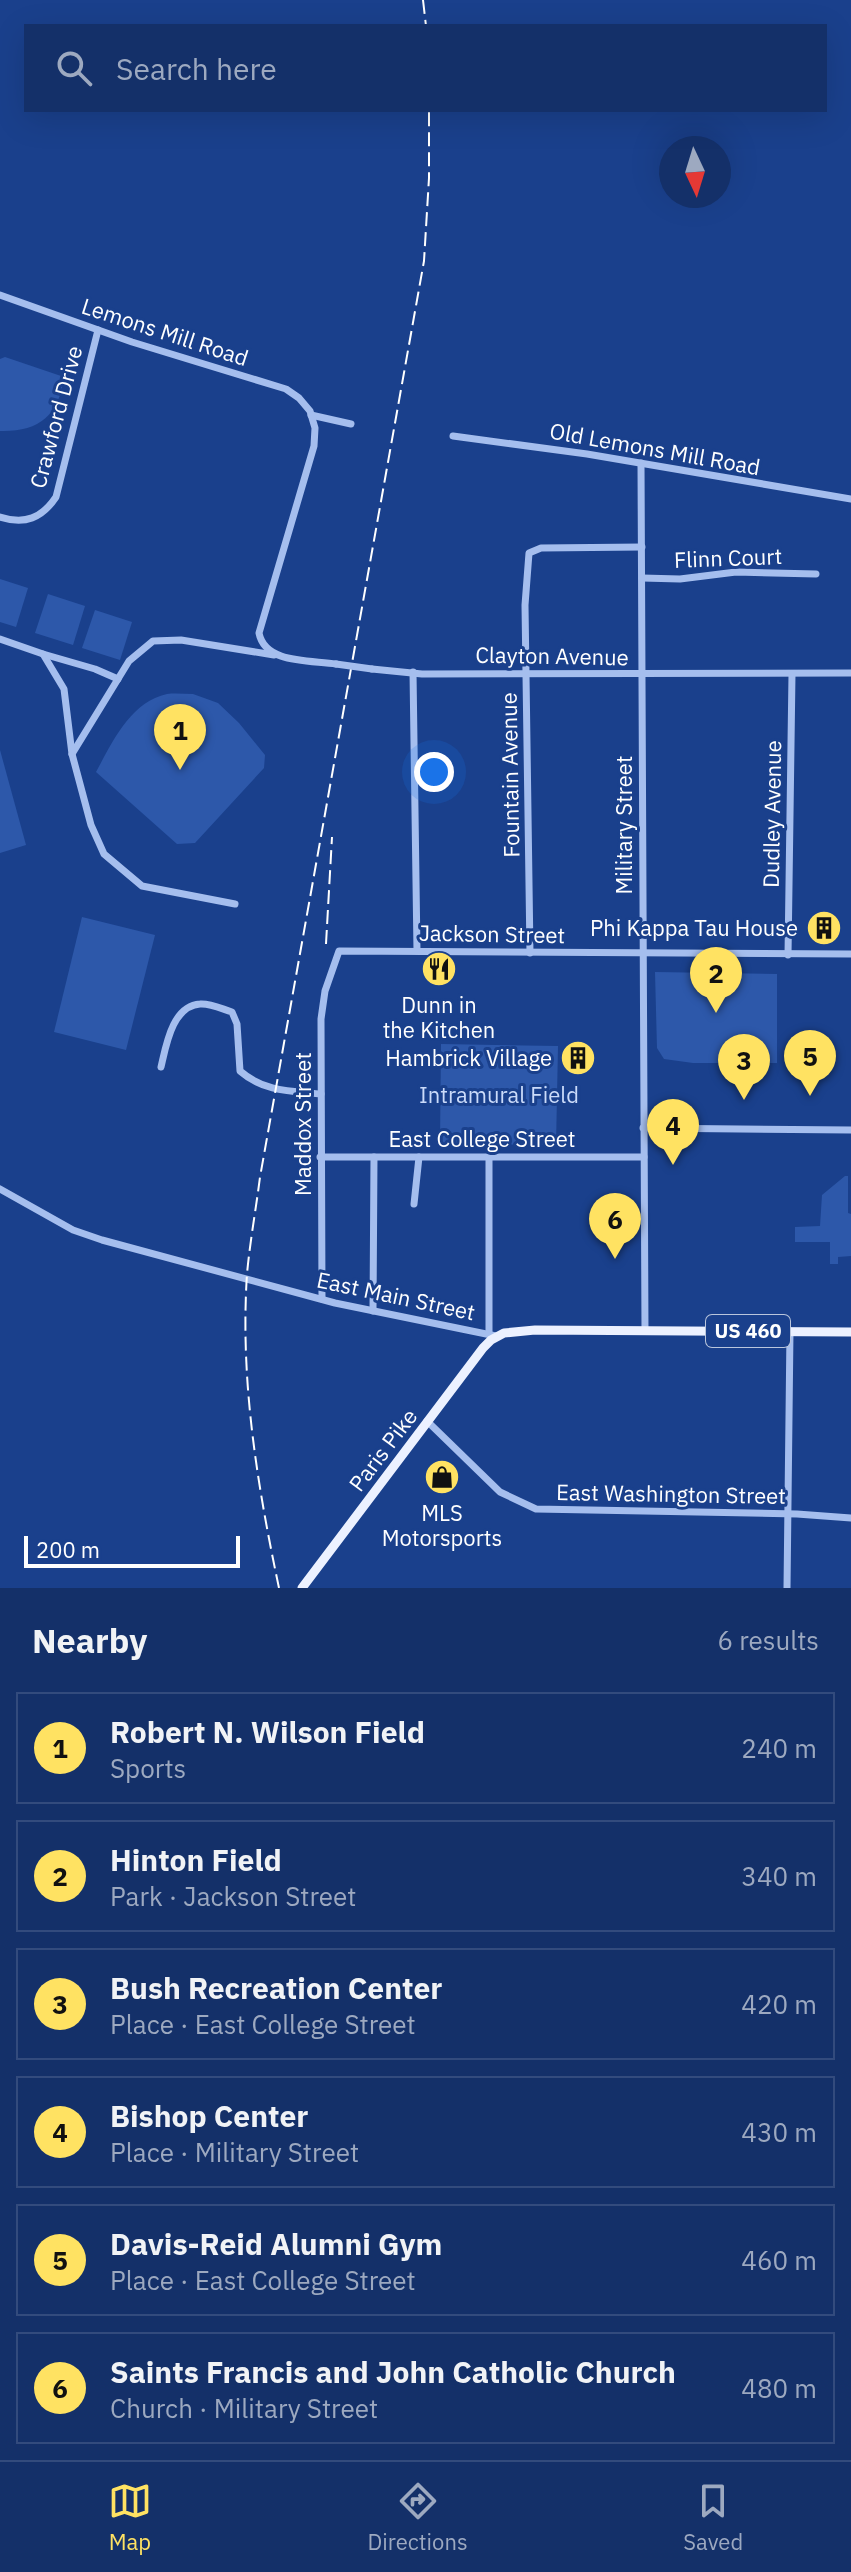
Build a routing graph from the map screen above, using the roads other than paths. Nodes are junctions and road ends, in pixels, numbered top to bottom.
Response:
1 (0, 295) edge
2 (98, 330) junction
3 (311, 415) junction
4 (351, 424) dead end
5 (453, 436) dead end
6 (641, 463) junction
7 (851, 499) edge
8 (0, 517) edge
9 (642, 547) junction
10 (816, 574) dead end
11 (642, 578) junction
12 (0, 639) edge
13 (43, 654) junction
14 (276, 655) junction
15 (413, 672) junction
16 (527, 673) junction
17 (851, 673) edge
18 (792, 674) junction
19 (641, 675) junction
20 (118, 679) junction
21 (72, 754) junction
22 (235, 904) dead end
23 (339, 951) joint
24 (417, 951) junction
25 (530, 953) junction
26 (643, 954) junction
27 (851, 954) edge
28 (788, 955) junction
29 (161, 1067) dead end
30 (321, 1094) junction
31 (643, 1128) junction
32 (851, 1130) edge
33 (320, 1157) junction
34 (374, 1157) junction
35 (419, 1157) junction
36 (489, 1157) junction
37 (644, 1157) junction
38 (0, 1189) edge
39 (414, 1204) dead end
40 (322, 1299) junction
41 (373, 1311) junction
42 (645, 1331) junction
43 (790, 1331) junction
44 (851, 1332) edge
45 (492, 1335) junction
46 (427, 1421) junction
47 (788, 1514) junction
48 (851, 1518) edge
49 (302, 1588) edge
50 (787, 1588) edge

1 - 2 street, Lemons Mill Road
2 - 3 street, Lemons Mill Road
2 - 8 street, Crawford Drive
3 - 4 street
3 - 14 street
5 - 6 street, Old Lemons Mill Road
6 - 7 street, Old Lemons Mill Road
6 - 9 street, Military Street
9 - 11 street, Military Street
9 - 16 street, Fountain Avenue
10 - 11 street, Flinn Court
11 - 19 street, Military Street
12 - 13 street
13 - 20 street
13 - 21 street
14 - 15 street, Clayton Avenue, bridge
14 - 20 street, Clayton Avenue
15 - 16 street, Clayton Avenue
15 - 24 street
16 - 19 street, Clayton Avenue
16 - 25 street, Fountain Avenue
17 - 18 street, Clayton Avenue
18 - 19 street, Clayton Avenue
18 - 28 street, Dudley Avenue
19 - 26 street, Military Street
20 - 21 street, Clayton Avenue
21 - 22 street
23 - 24 street, Jackson Street
23 - 30 street, Maddox Street
24 - 25 street, Jackson Street
25 - 26 street, Jackson Street
26 - 28 street, Jackson Street
26 - 31 street, Military Street
27 - 28 street, Jackson Street
29 - 30 street
30 - 33 street, Maddox Street
31 - 32 street
31 - 37 street, Military Street
33 - 34 street, East College Street
33 - 40 street, Maddox Street
34 - 35 street, East College Street
34 - 41 street
35 - 36 street, East College Street
35 - 39 street
36 - 37 street, East College Street
36 - 45 street
37 - 42 street, Military Street
38 - 40 street, East Main Street
40 - 41 street, East Main Street
41 - 45 street, East Main Street
42 - 43 main road, East Main Street / US 460
42 - 45 main road, East Main Street / US 460
43 - 44 main road, East Main Street / US 460
43 - 47 street
45 - 46 main road, Paris Pike
46 - 47 street, East Washington Street
46 - 49 main road, Paris Pike
47 - 48 street, East Washington Street
47 - 50 street

